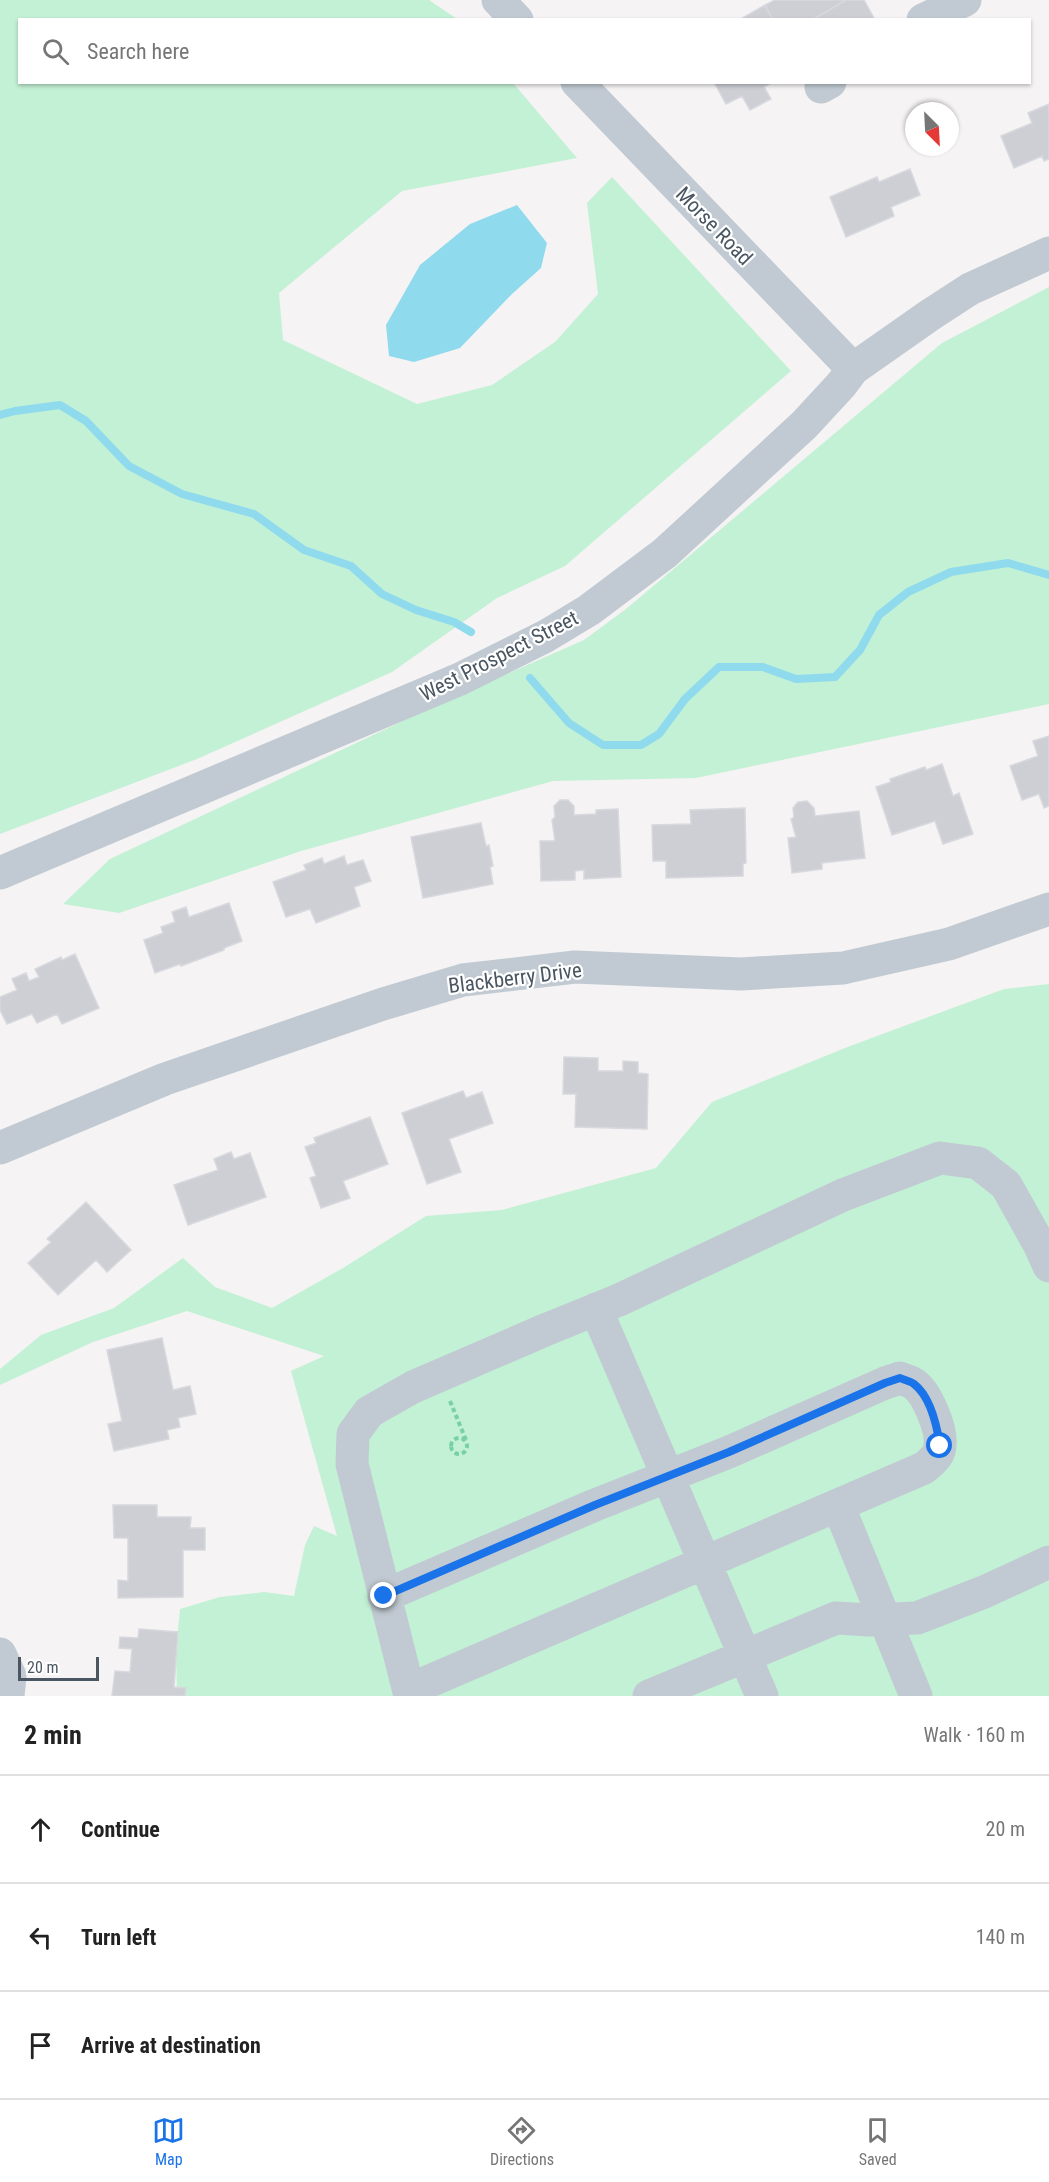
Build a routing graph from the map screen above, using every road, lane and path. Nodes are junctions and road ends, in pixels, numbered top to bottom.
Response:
1 (498, 0) edge
2 (906, 0) edge
3 (965, 0) edge
4 (515, 18) edge
5 (915, 18) edge
6 (927, 18) edge
7 (579, 84) edge
8 (1049, 253) edge
9 (853, 369) junction
10 (0, 873) edge
11 (1049, 909) edge
12 (0, 1148) edge
13 (1049, 1266) edge
14 (596, 1309) junction
15 (439, 1376) junction
16 (466, 1440) junction
17 (668, 1478) junction
18 (838, 1505) junction
19 (1049, 1562) edge
20 (705, 1563) junction
21 (384, 1596) junction
22 (886, 1620) junction
23 (0, 1654) edge
24 (744, 1655) junction
25 (410, 1693) edge
26 (8, 1696) edge
27 (649, 1696) edge
28 (762, 1696) edge
29 (916, 1696) edge

1 - 4 street
2 - 5 street
3 - 6 street
7 - 9 street, Morse Road
8 - 9 street, West Prospect Street
9 - 10 street, West Prospect Street
11 - 12 street, Blackberry Drive
13 - 14 street
14 - 15 street
14 - 17 street
15 - 16 path
15 - 21 street
16 - 16 path
17 - 18 street
17 - 20 street
17 - 21 street
18 - 20 street
18 - 22 street
19 - 22 street
20 - 24 street
20 - 25 street
21 - 25 street
22 - 24 street
22 - 29 street
23 - 26 street
24 - 27 street
24 - 28 street

